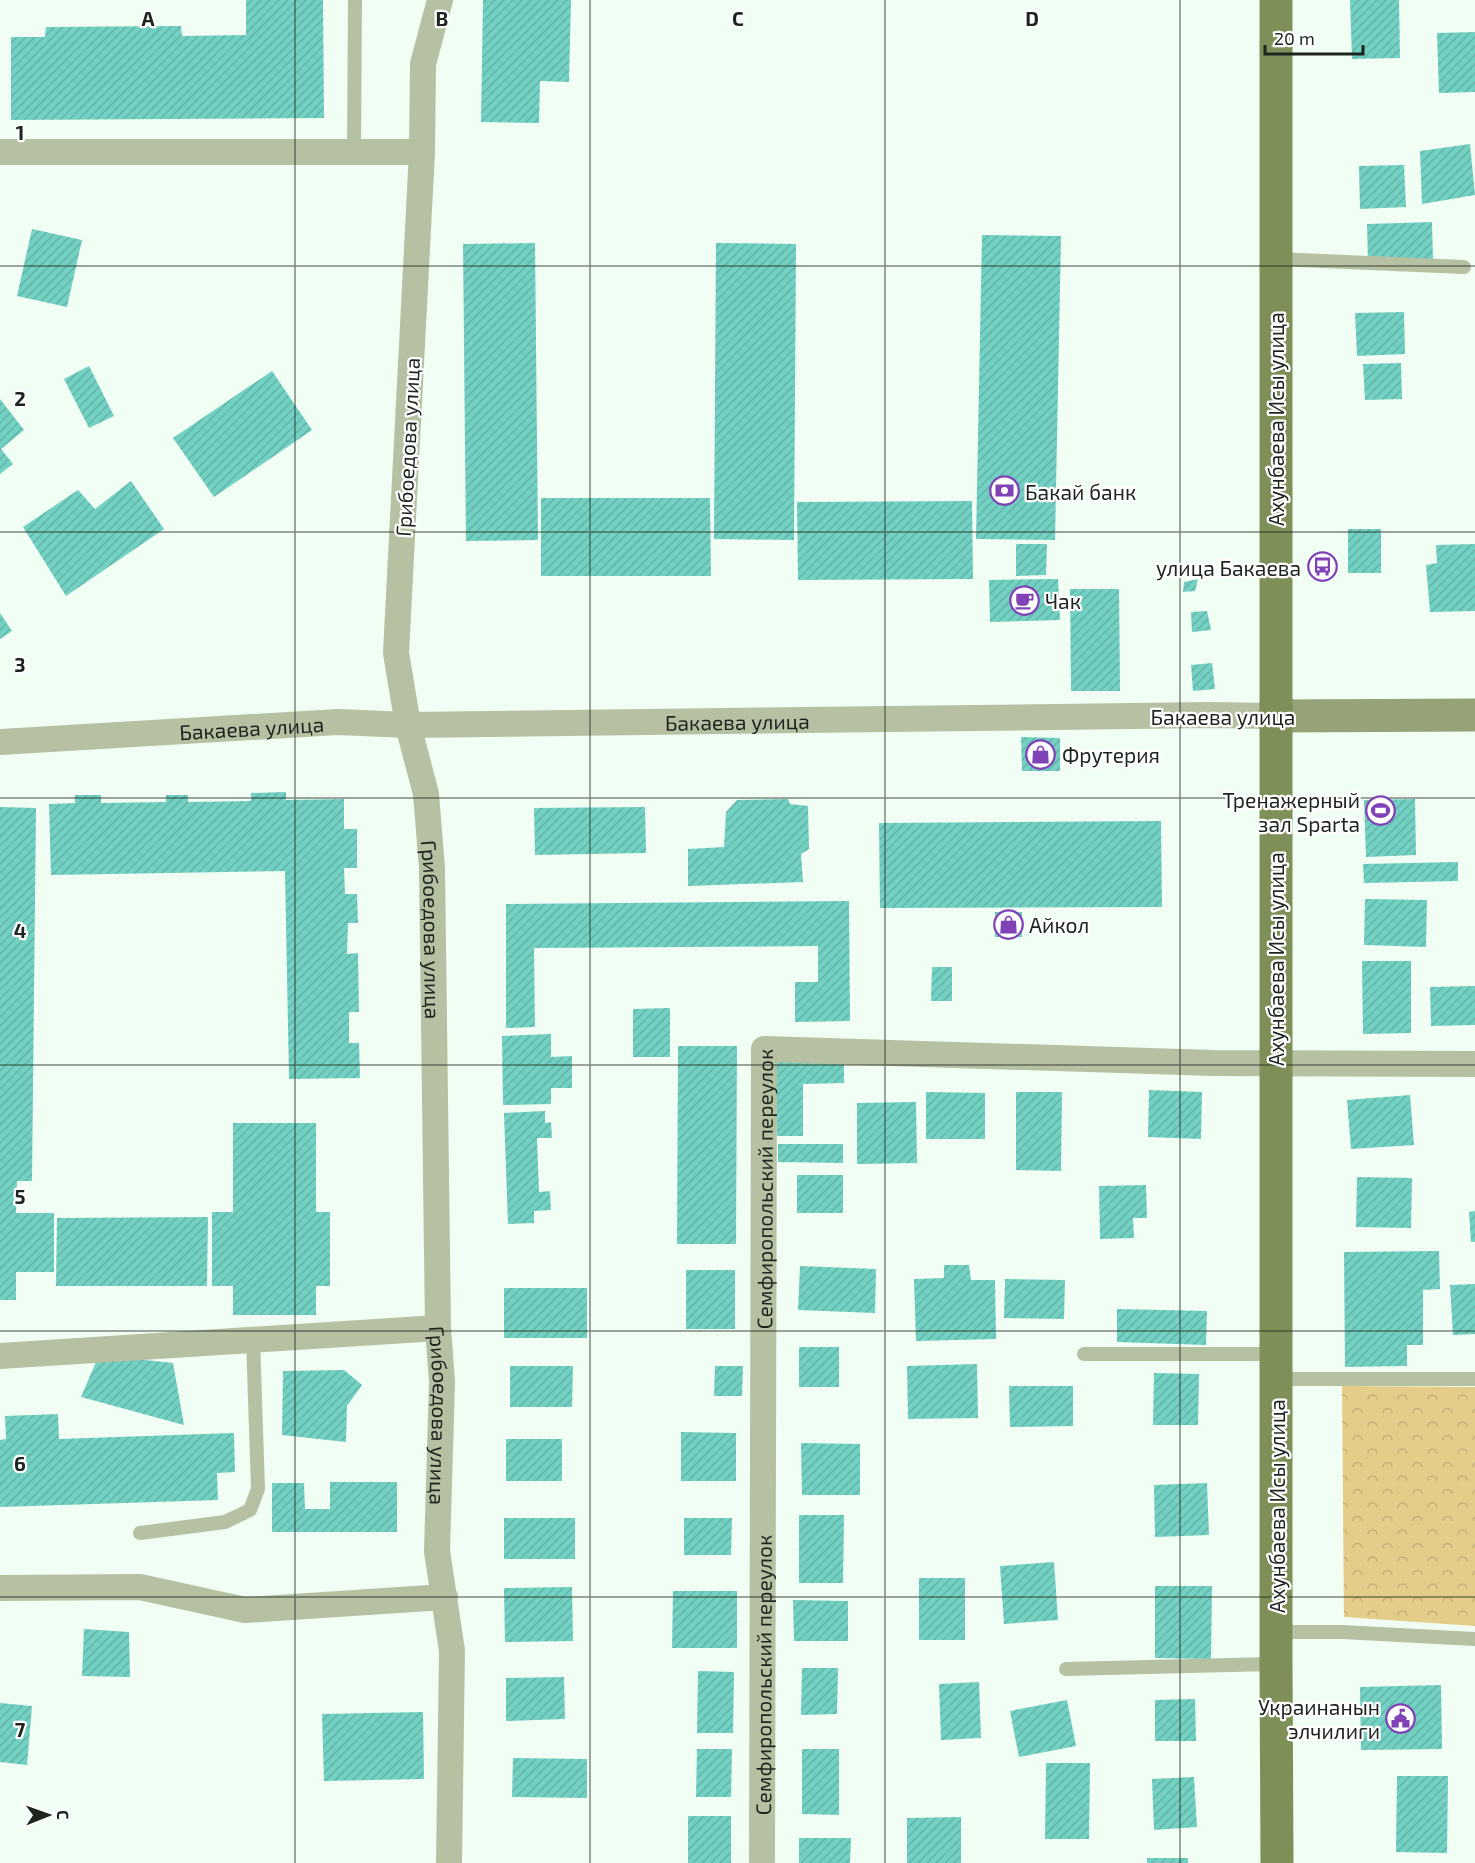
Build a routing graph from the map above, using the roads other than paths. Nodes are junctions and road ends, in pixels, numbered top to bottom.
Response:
1 (355, 0) edge
2 (440, 0) edge
3 (1276, 0) edge
4 (0, 152) edge
5 (354, 152) junction
6 (422, 152) junction
7 (1275, 259) junction
8 (1464, 267) dead end
9 (1475, 715) edge
10 (1275, 716) junction
11 (408, 725) junction
12 (0, 742) edge
13 (1275, 1064) junction
14 (1475, 1065) edge
15 (438, 1328) junction
16 (253, 1340) junction
17 (1084, 1354) dead end
18 (0, 1356) edge
19 (1276, 1367) junction
20 (1475, 1379) edge
21 (140, 1533) dead end
22 (0, 1588) edge
23 (445, 1597) junction
24 (1475, 1639) edge
25 (1276, 1648) junction
26 (1066, 1669) dead end
27 (449, 1863) edge
28 (762, 1863) edge
29 (1277, 1863) edge

1 - 5 lane
2 - 6 street, Грибоедова улица
3 - 7 main road, Ахунбаева Исы улица
4 - 5 street
5 - 6 street
6 - 11 street, Грибоедова улица
7 - 8 lane
7 - 10 main road, Ахунбаева Исы улица
9 - 10 main road, Бакаева улица
10 - 11 street, Бакаева улица
10 - 13 main road, Ахунбаева Исы улица
11 - 12 street, Бакаева улица
11 - 15 street, Грибоедова улица
13 - 14 street, Семфиропольский переулок
13 - 19 main road, Ахунбаева Исы улица
13 - 28 street, Семфиропольский переулок
15 - 16 street
15 - 23 street, Грибоедова улица
16 - 18 street
16 - 21 lane
17 - 19 lane
19 - 20 lane, Ахунбаева Исы улица
19 - 25 main road, Ахунбаева Исы улица
22 - 23 street
23 - 27 street, Грибоедова улица
24 - 25 lane, Ахунбаева Исы улица
25 - 26 lane
25 - 29 main road, Ахунбаева Исы улица

